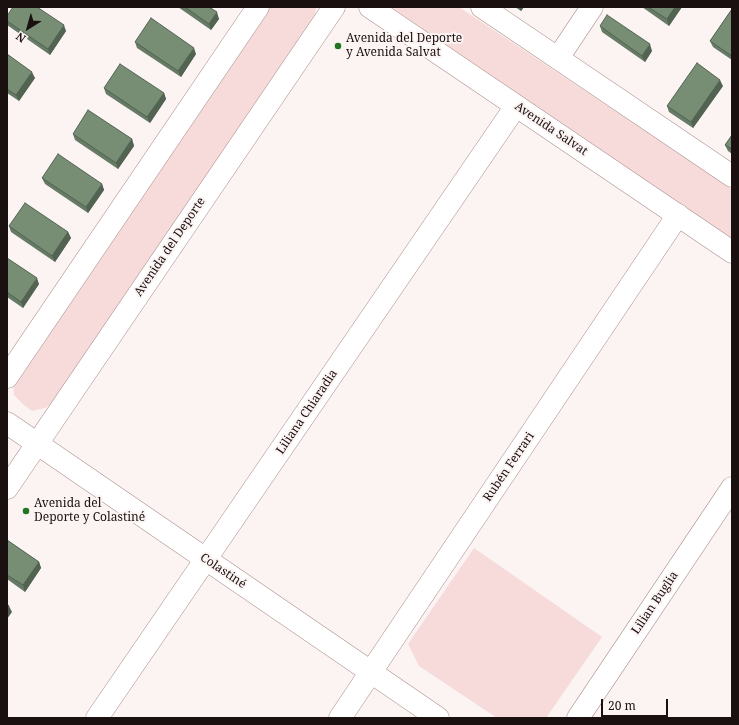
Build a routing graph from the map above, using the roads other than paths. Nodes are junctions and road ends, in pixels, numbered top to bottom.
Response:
1 (258, 7) edge
2 (334, 7) edge
3 (370, 7) edge
4 (482, 7) edge
5 (592, 7) edge
6 (558, 58) junction
7 (516, 106) junction
8 (732, 176) edge
9 (678, 216) junction
10 (732, 252) edge
11 (7, 377) edge
12 (7, 423) edge
13 (37, 444) junction
14 (7, 488) edge
15 (732, 488) edge
16 (206, 559) junction
17 (371, 672) junction
18 (97, 718) edge
19 (340, 718) edge
20 (438, 718) edge
21 (578, 718) edge

1 - 11 street
2 - 13 street, Avenida del Deporte
3 - 7 street, Avenida Salvat
4 - 6 street
5 - 6 street
6 - 8 street
7 - 9 street, Avenida Salvat
7 - 16 street, Liliana Chiaradia
9 - 10 street, Avenida Salvat
9 - 17 street, Rubén Ferrari
12 - 13 street, Colastiné
13 - 14 street, Avenida del Deporte
13 - 16 street, Colastiné
15 - 21 street, Lilian Buglia
16 - 17 street, Colastiné
16 - 18 street, Liliana Chiaradia
17 - 19 street, Rubén Ferrari
17 - 20 street, Colastiné

